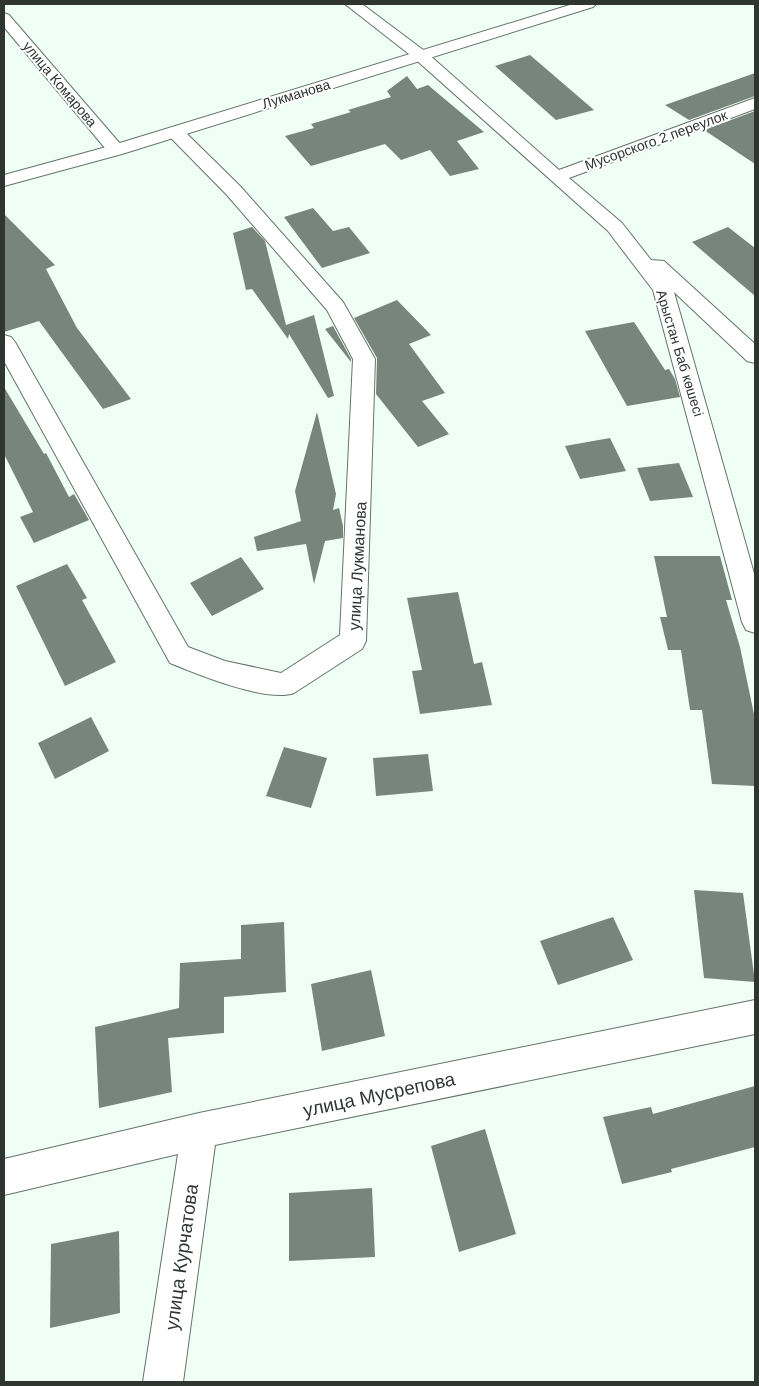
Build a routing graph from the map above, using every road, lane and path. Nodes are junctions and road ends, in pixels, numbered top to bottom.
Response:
1 (353, 4) edge
2 (588, 4) edge
3 (4, 18) edge
4 (420, 55) junction
5 (755, 103) edge
6 (175, 132) junction
7 (116, 150) junction
8 (556, 177) junction
9 (4, 181) edge
10 (615, 227) junction
11 (755, 329) edge
12 (736, 338) junction
13 (4, 342) edge
14 (755, 356) edge
15 (755, 622) edge
16 (755, 1017) edge
17 (199, 1131) junction
18 (4, 1177) edge
19 (163, 1382) edge

1 - 4 street, Арыстан Баб көшесі
2 - 4 street, Лукманова
3 - 7 street, улица Комарова
4 - 6 street, Лукманова
4 - 8 street, Арыстан Баб көшесі
5 - 8 street, Мусорского 2 переулок
6 - 7 street, Лукманова
6 - 13 street, улица Лукманова
7 - 9 street, Лукманова
8 - 10 street, Арыстан Баб көшесі
10 - 12 street
10 - 15 street, Арыстан Баб көшесі
11 - 12 street
12 - 14 street
16 - 17 street, улица Мусрепова
17 - 18 street, улица Мусрепова
17 - 19 street, улица Курчатова

